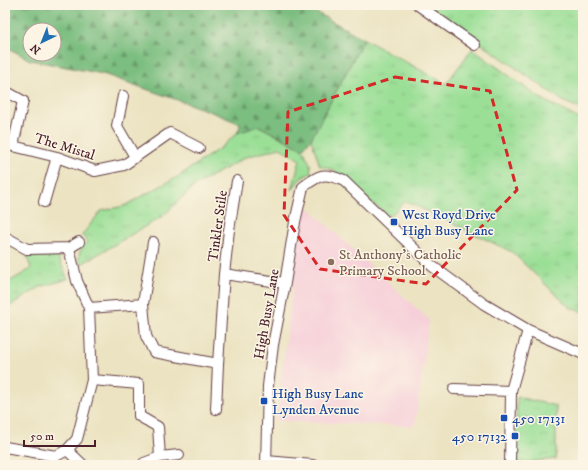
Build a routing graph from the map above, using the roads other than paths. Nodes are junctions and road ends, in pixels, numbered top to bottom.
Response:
1 (418, 5) edge
2 (475, 45) dead end
3 (7, 92) dead end
4 (123, 96) dead end
5 (9, 145) edge
6 (199, 148) dead end
7 (58, 157) junction
8 (135, 157) junction
9 (238, 181) dead end
10 (44, 202) dead end
11 (5, 237) edge
12 (79, 242) dead end
13 (153, 242) dead end
14 (68, 248) junction
15 (224, 274) junction
16 (285, 283) junction
17 (143, 304) junction
18 (89, 308) junction
19 (528, 330) junction
20 (583, 354) edge
21 (218, 364) junction
22 (92, 380) junction
23 (454, 389) dead end
24 (511, 391) junction
25 (216, 409) dead end
26 (5, 447) edge
27 (66, 450) junction
28 (179, 455) dead end
29 (160, 457) junction
30 (144, 463) dead end
31 (266, 463) edge
32 (83, 465) edge
33 (313, 465) edge
34 (510, 465) edge

1 - 2 street
3 - 5 street
4 - 8 street
5 - 7 street, The Mistal
6 - 8 street, The Mistal
7 - 8 street, The Mistal
7 - 10 street
9 - 15 street, Tinkler Stile
11 - 14 street
12 - 14 street
13 - 17 street
14 - 18 street
15 - 16 street, Tinkler Stile
15 - 21 street, Tinkler Stile
16 - 19 street, High Busy Lane
16 - 31 street, High Busy Lane
17 - 18 street
17 - 21 street
18 - 22 street
19 - 20 street
19 - 24 street
21 - 25 street, Tinkler Stile
22 - 27 street
22 - 29 street
23 - 24 street
24 - 34 street
26 - 27 street
27 - 32 street
28 - 29 street
29 - 30 street
31 - 33 street

